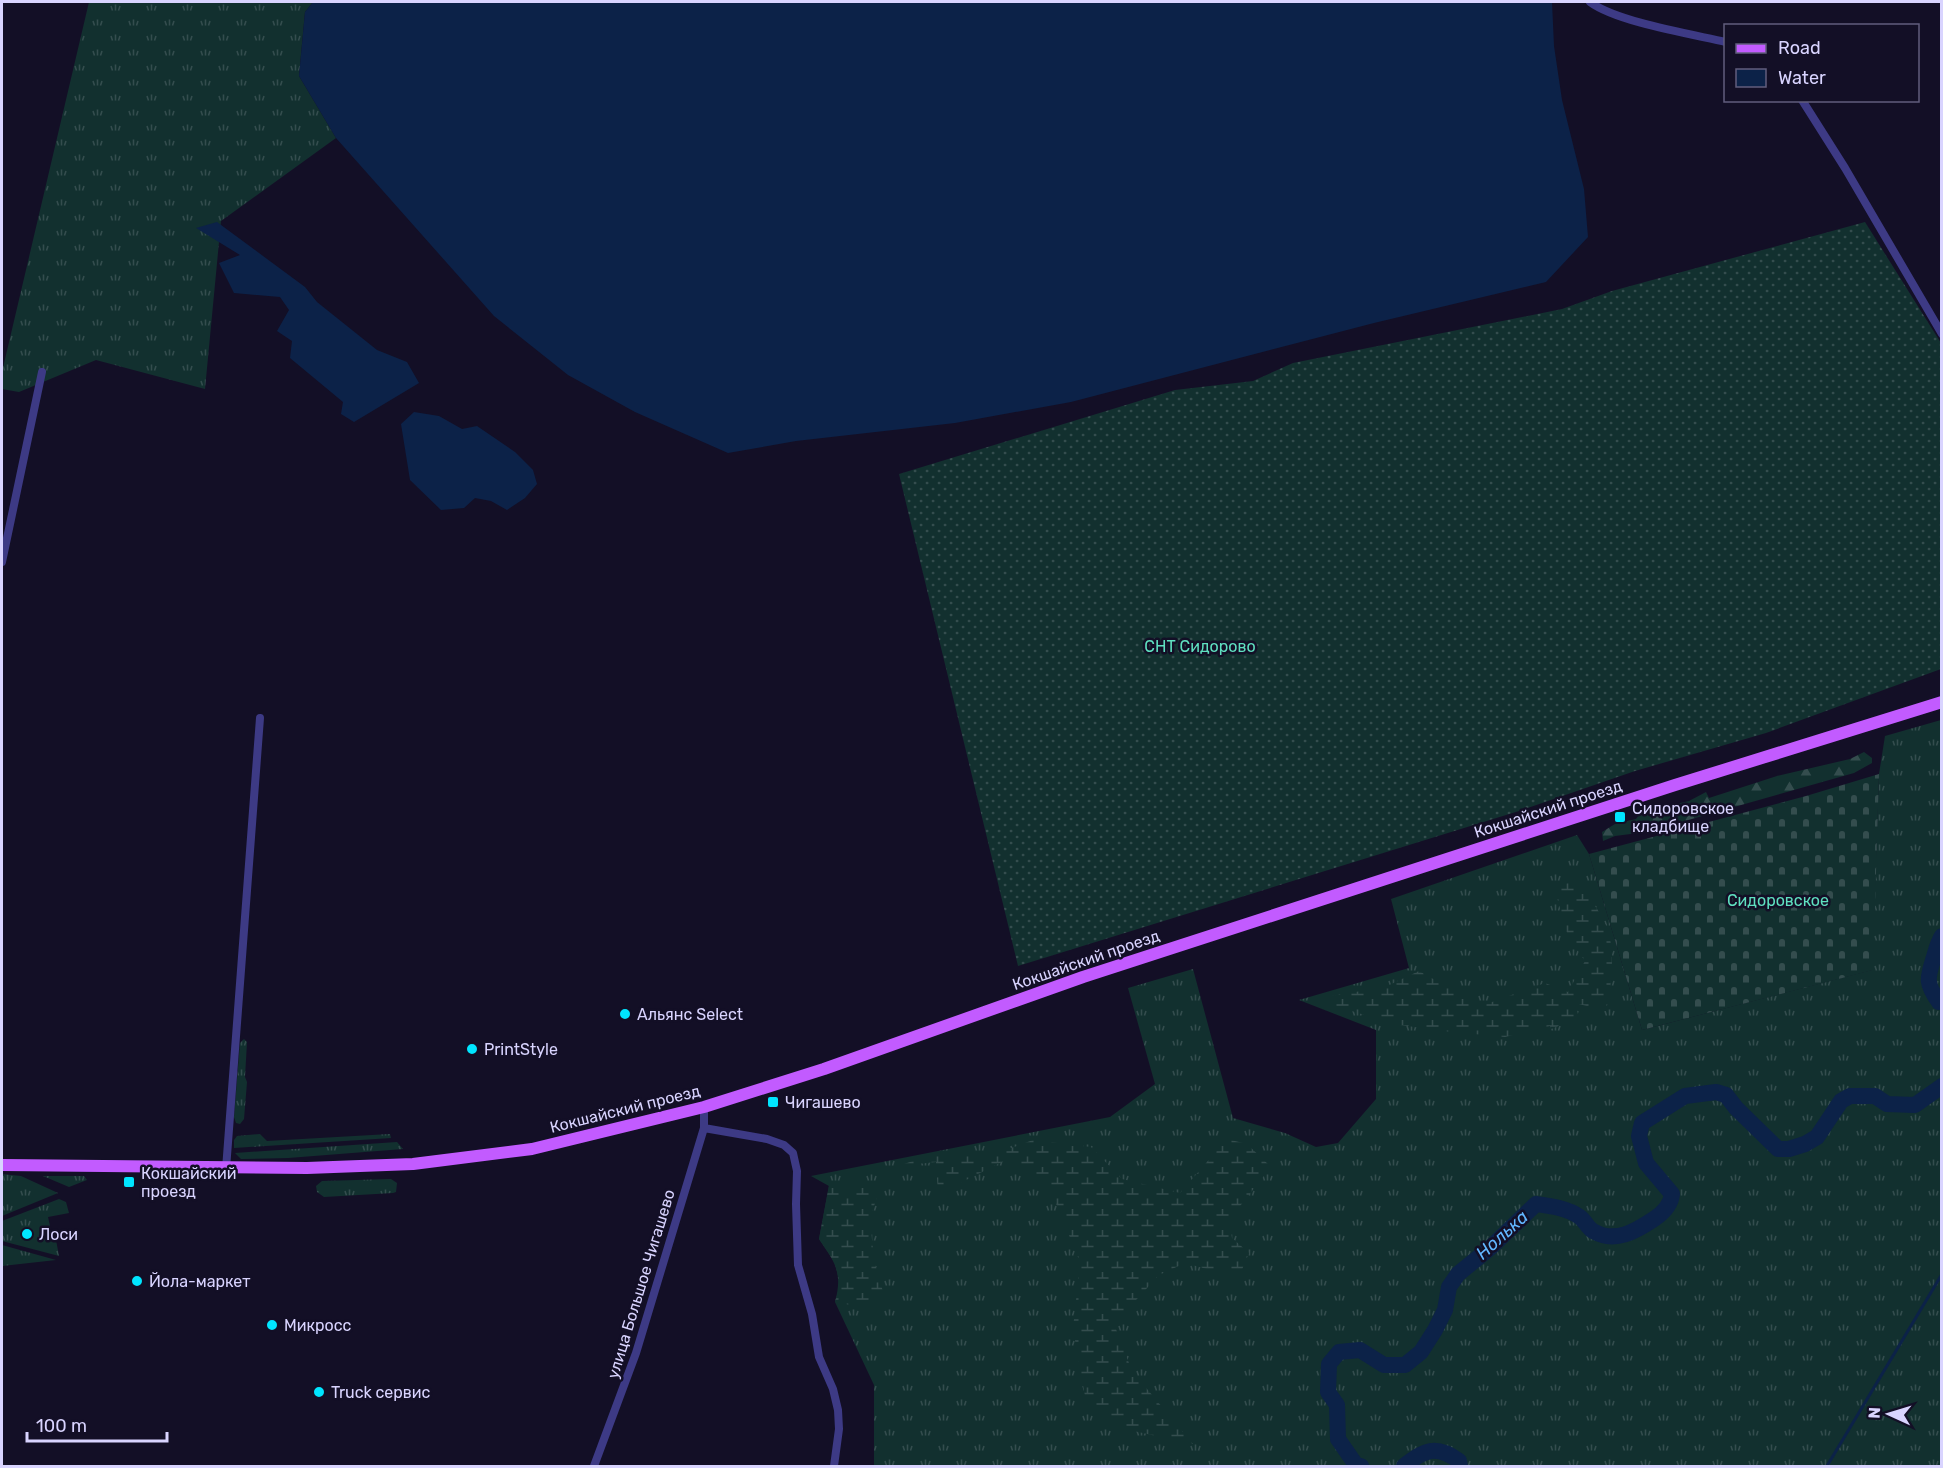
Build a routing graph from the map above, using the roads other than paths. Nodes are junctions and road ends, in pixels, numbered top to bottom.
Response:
1 (1590, 2) edge
2 (1724, 42) edge
3 (1803, 102) edge
4 (1941, 334) edge
5 (42, 372) dead end
6 (2, 562) edge
7 (1941, 702) edge
8 (260, 718) dead end
9 (704, 1107) junction
10 (704, 1128) junction
11 (2, 1165) edge
12 (226, 1168) junction
13 (594, 1467) edge
14 (834, 1467) edge

1 - 2 street
3 - 4 street
5 - 6 street
7 - 9 main road, Кокшайский проезд
8 - 12 street
9 - 10 street, улица Большое Чигашево
9 - 12 main road, Кокшайский проезд
10 - 13 street, улица Большое Чигашево
10 - 14 street
11 - 12 main road, Кокшайский проезд

